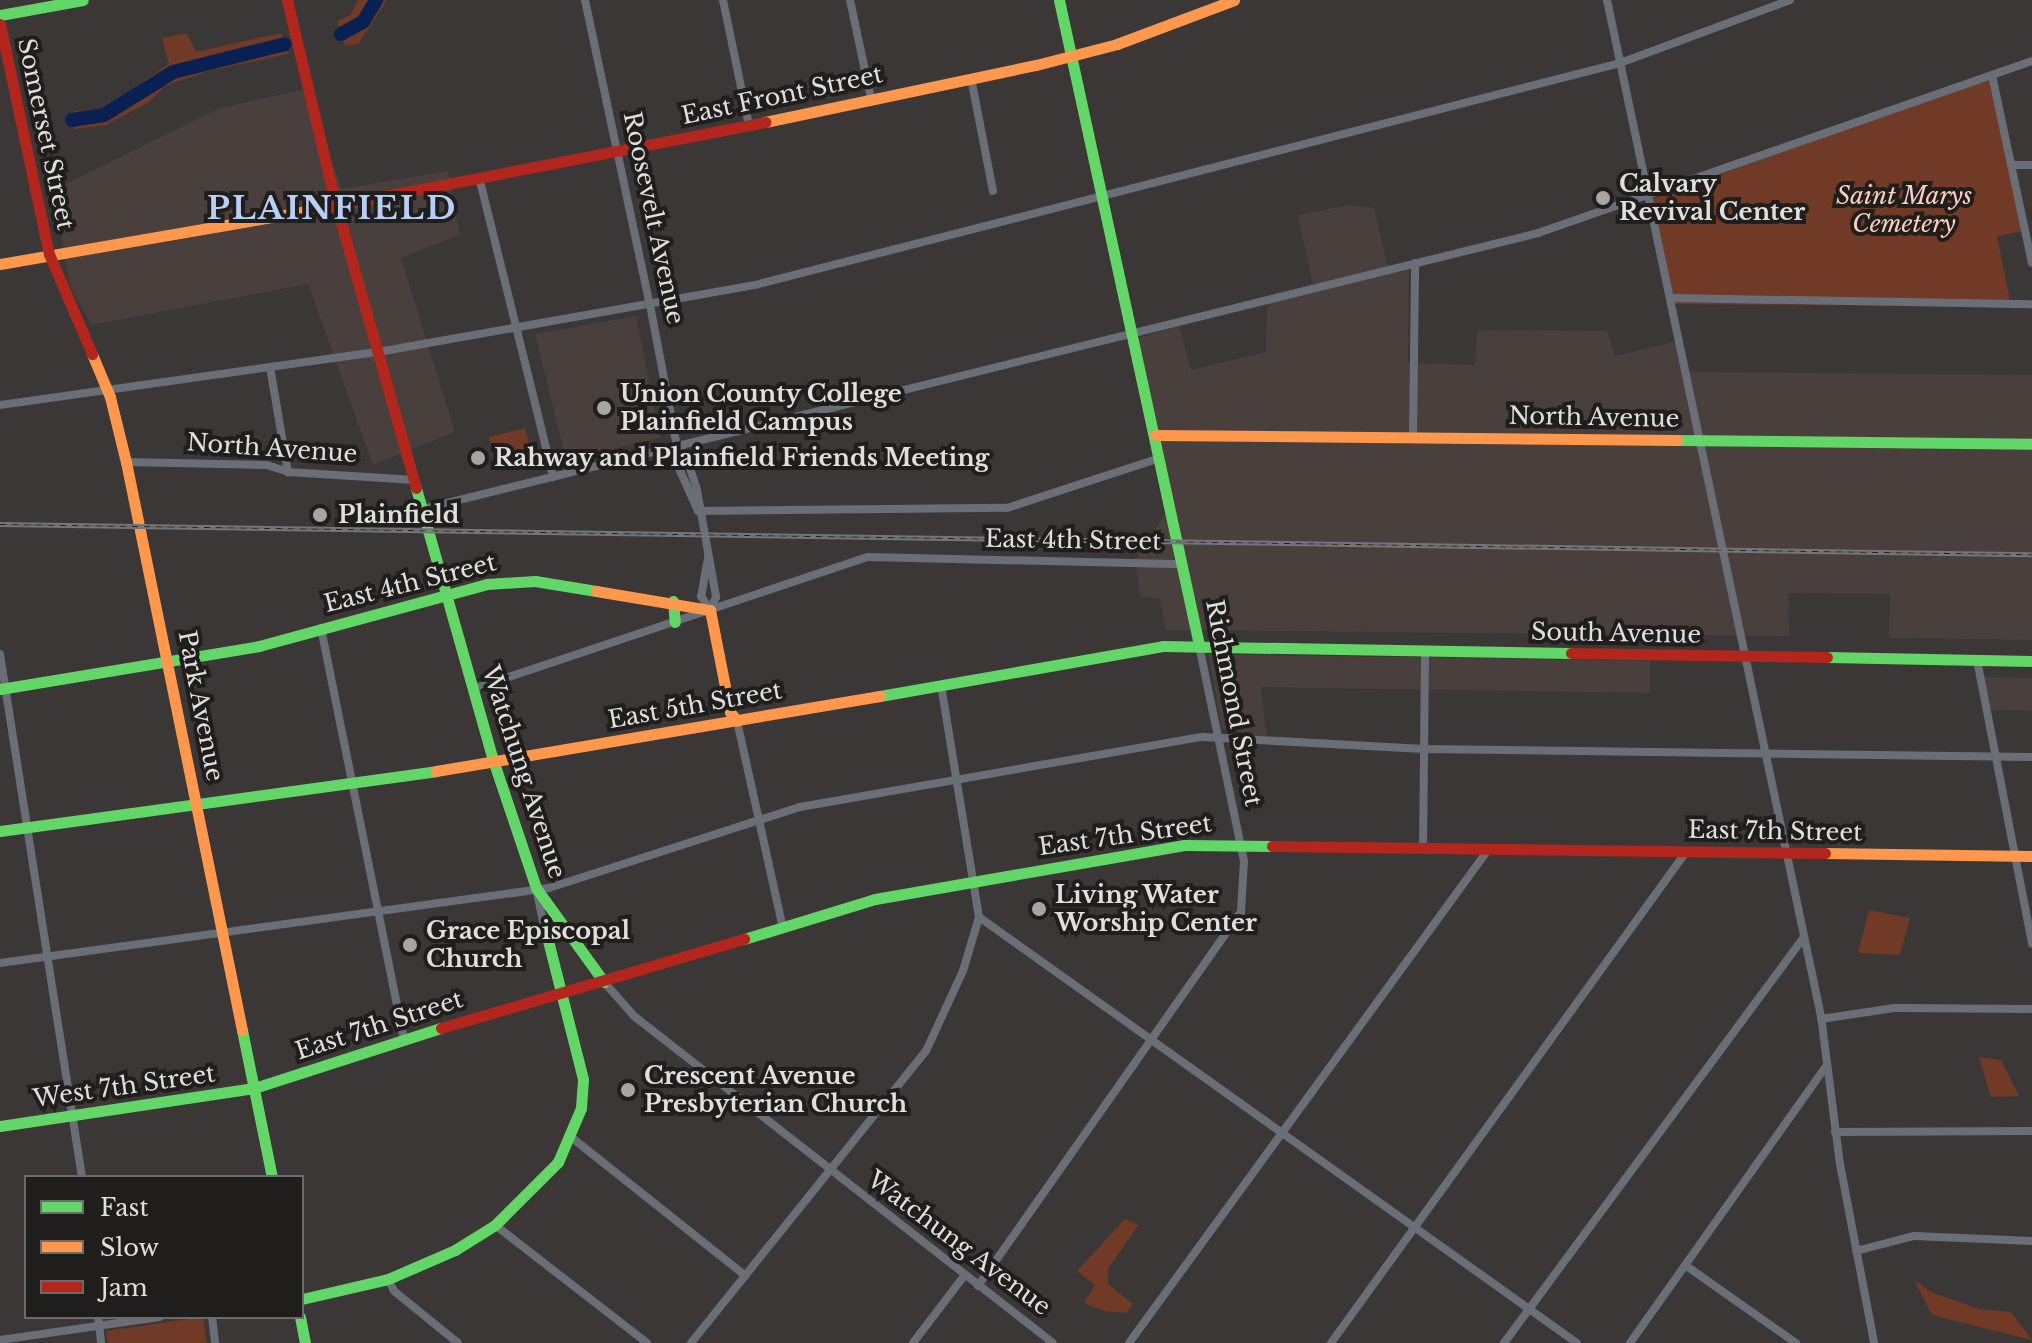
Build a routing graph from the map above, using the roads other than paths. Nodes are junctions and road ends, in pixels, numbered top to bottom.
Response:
1 (83, 0) edge
2 (287, 0) edge
3 (585, 0) edge
4 (723, 0) edge
5 (850, 0) edge
6 (1059, 0) edge
7 (1234, 0) edge
8 (1607, 0) edge
9 (1790, 0) edge
10 (0, 15) edge
11 (0, 24) edge
12 (1073, 56) junction
13 (2032, 61) edge
14 (1620, 63) junction
15 (1992, 75) junction
16 (971, 78) junction
17 (871, 99) junction
18 (749, 125) junction
19 (618, 152) junction
20 (2011, 165) junction
21 (2032, 165) edge
22 (480, 181) junction
23 (993, 191) dead end
24 (1103, 196) junction
25 (1649, 197) junction
26 (336, 205) junction
27 (49, 254) junction
28 (1415, 263) junction
29 (2032, 263) edge
30 (0, 264) edge
31 (1671, 298) junction
32 (2032, 304) edge
33 (650, 305) junction
34 (516, 328) junction
35 (1133, 334) junction
36 (378, 352) junction
37 (270, 367) junction
38 (108, 391) junction
39 (0, 405) edge
40 (1155, 435) junction
41 (1413, 437) junction
42 (1701, 440) junction
43 (2032, 444) edge
44 (677, 446) junction
45 (1160, 458) junction
46 (126, 462) junction
47 (288, 472) junction
48 (553, 477) junction
49 (415, 480) junction
50 (423, 509) junction
51 (698, 511) junction
52 (708, 556) junction
53 (1183, 564) junction
54 (446, 594) junction
55 (673, 601) junction
56 (710, 610) junction
57 (675, 622) junction
58 (321, 628) junction
59 (1199, 645) junction
60 (1425, 652) junction
61 (0, 654) edge
62 (1745, 657) junction
63 (1977, 660) junction
64 (2032, 661) edge
65 (168, 663) junction
66 (941, 685) junction
67 (3, 688) edge
68 (473, 689) junction
69 (737, 721) junction
70 (1219, 741) junction
71 (1424, 749) junction
72 (1765, 755) junction
73 (1996, 757) junction
74 (2032, 757) edge
75 (494, 763) junction
76 (957, 779) junction
77 (355, 783) junction
78 (198, 805) junction
79 (761, 822) junction
80 (27, 827) junction
81 (0, 831) edge
82 (1239, 843) junction
83 (1423, 849) junction
84 (1488, 850) junction
85 (1686, 852) junction
86 (1786, 853) junction
87 (2015, 856) junction
88 (2032, 856) edge
89 (975, 880) junction
90 (536, 888) junction
91 (381, 909) junction
92 (979, 917) junction
93 (544, 925) joint
94 (783, 928) junction
95 (223, 930) junction
96 (1804, 937) junction
97 (2032, 944) edge
98 (48, 955) junction
99 (0, 963) edge
100 (604, 982) junction
101 (559, 990) junction
102 (2032, 1009) edge
103 (1821, 1019) junction
104 (404, 1041) junction
105 (1154, 1042) junction
106 (1825, 1067) junction
107 (254, 1088) junction
108 (75, 1116) junction
109 (0, 1126) edge
110 (2032, 1131) edge
111 (1835, 1132) junction
112 (1283, 1134) junction
113 (571, 1137) junction
114 (828, 1170) junction
115 (82, 1175) edge
116 (272, 1175) edge
117 (495, 1225) junction
118 (1415, 1227) junction
119 (2032, 1241) edge
120 (1856, 1251) junction
121 (1685, 1265) junction
122 (746, 1276) junction
123 (964, 1276) junction
124 (388, 1279) junction
125 (978, 1286) junction
126 (304, 1299) edge
127 (1528, 1308) junction
128 (118, 1319) edge
129 (212, 1319) edge
130 (300, 1319) edge
131 (98, 1320) edge
132 (0, 1340) edge
133 (101, 1343) edge
134 (215, 1343) edge
135 (305, 1343) edge
136 (458, 1343) edge
137 (647, 1343) edge
138 (691, 1343) edge
139 (913, 1343) edge
140 (1053, 1343) edge
141 (1129, 1343) edge
142 (1331, 1343) edge
143 (1504, 1343) edge
144 (1577, 1343) edge
145 (1630, 1343) edge
146 (1796, 1343) edge
147 (1874, 1343) edge

1 - 10 street
2 - 26 street, Watchung Avenue
3 - 19 street, Roosevelt Avenue
4 - 18 street
5 - 17 street
6 - 12 street, Richmond Street
7 - 12 street, East Front Street
8 - 14 street
9 - 14 street
11 - 27 street, Somerset Street
12 - 16 street, East Front Street
12 - 24 street, Richmond Street
13 - 15 street
14 - 24 street
14 - 25 street
15 - 20 street
15 - 25 street
16 - 17 street, East Front Street
16 - 23 street
17 - 18 street, East Front Street
18 - 19 street, East Front Street
19 - 22 street, East Front Street
19 - 33 street, Roosevelt Avenue
20 - 21 street
20 - 29 street
22 - 26 street, East Front Street
22 - 34 street
24 - 33 street
24 - 35 street, Richmond Street
25 - 28 street
25 - 31 street
26 - 27 street, East Front Street
26 - 36 street, Watchung Avenue
27 - 30 street, East Front Street
27 - 38 street, Park Avenue
28 - 35 street
28 - 41 street
31 - 32 street
31 - 42 street
33 - 34 street
33 - 44 street, Roosevelt Avenue
34 - 36 street
34 - 48 street
35 - 40 street, Richmond Street
35 - 44 street
36 - 37 street
36 - 49 street, Watchung Avenue
37 - 38 street
37 - 47 street
38 - 39 street
38 - 46 street, Park Avenue
40 - 41 street, North Avenue
40 - 45 street, Richmond Street
41 - 42 street, North Avenue
42 - 43 street, North Avenue
42 - 62 street
44 - 48 street
44 - 51 street, Roosevelt Avenue
45 - 51 street
45 - 53 street, Richmond Street
46 - 47 street, North Avenue
46 - 65 street, Park Avenue
47 - 49 street, North Avenue
48 - 50 street
49 - 50 street, Watchung Avenue
50 - 54 street, Watchung Avenue
51 - 52 street, Roosevelt Avenue
52 - 56 street, Roosevelt Avenue
52 - 56 street, Roosevelt Avenue
53 - 56 street, East 4th Street
53 - 59 street, Richmond Street
54 - 55 street, East 4th Street
54 - 58 street, East 4th Street
54 - 68 street, Watchung Avenue
55 - 56 street, East 4th Street
55 - 57 street
56 - 57 street
56 - 69 street, Roosevelt Avenue
57 - 68 street
58 - 65 street, East 4th Street
58 - 77 street
59 - 60 street, South Avenue
59 - 66 street, East 5th Street
59 - 70 street, Richmond Street
60 - 62 street, South Avenue
60 - 71 street
61 - 67 street
62 - 63 street, South Avenue
62 - 72 street
63 - 64 street, South Avenue
63 - 73 street
65 - 67 street, East 4th Street
65 - 78 street, Park Avenue
66 - 69 street, East 5th Street
66 - 76 street
67 - 80 street
68 - 75 street, Watchung Avenue
69 - 75 street, East 5th Street
69 - 79 street, Roosevelt Avenue
70 - 71 street
70 - 76 street
70 - 82 street, Richmond Street
71 - 72 street
71 - 83 street
72 - 73 street
72 - 86 street
73 - 74 street
73 - 87 street
75 - 77 street, East 5th Street
75 - 90 street, Watchung Avenue
76 - 79 street
76 - 89 street
77 - 78 street, East 5th Street
77 - 91 street
78 - 80 street, East 5th Street
78 - 95 street, Park Avenue
79 - 90 street
79 - 94 street, Roosevelt Avenue
80 - 81 street, East 5th Street
80 - 98 street
82 - 83 street, East 7th Street
82 - 89 street, East 7th Street
82 - 105 street, Richmond Street
83 - 84 street, East 7th Street
84 - 85 street, East 7th Street
84 - 112 street
85 - 86 street, East 7th Street
85 - 118 street
86 - 87 street, East 7th Street
86 - 96 street
87 - 88 street, East 7th Street
87 - 97 street
89 - 92 street
89 - 94 street, East 7th Street
90 - 91 street
90 - 93 street
90 - 100 street, Watchung Avenue
91 - 95 street
91 - 104 street
92 - 105 street
92 - 114 street
93 - 101 street
94 - 100 street, East 7th Street
95 - 98 street
95 - 107 street, Park Avenue
96 - 103 street
96 - 127 street
98 - 99 street
98 - 108 street
100 - 101 street, East 7th Street
100 - 114 street, Watchung Avenue
101 - 104 street, East 7th Street
101 - 113 street
102 - 103 street
103 - 106 street
104 - 107 street, East 7th Street
105 - 112 street
105 - 125 street, Richmond Street
106 - 111 street
106 - 121 street
107 - 108 street, West 7th Street
107 - 116 street, Park Avenue
108 - 109 street, West 7th Street
108 - 115 street
110 - 111 street
111 - 120 street
112 - 118 street
112 - 141 street
113 - 117 street
113 - 122 street
114 - 122 street
114 - 123 street, Watchung Avenue
117 - 124 street
117 - 137 street
118 - 127 street
118 - 142 street
119 - 120 street
120 - 147 street
121 - 145 street
121 - 146 street
122 - 138 street
123 - 125 street, Watchung Avenue
123 - 139 street
124 - 126 street
124 - 136 street
125 - 140 street, Watchung Avenue
127 - 143 street
127 - 144 street
128 - 131 street
129 - 134 street
130 - 135 street
131 - 132 street
131 - 133 street

